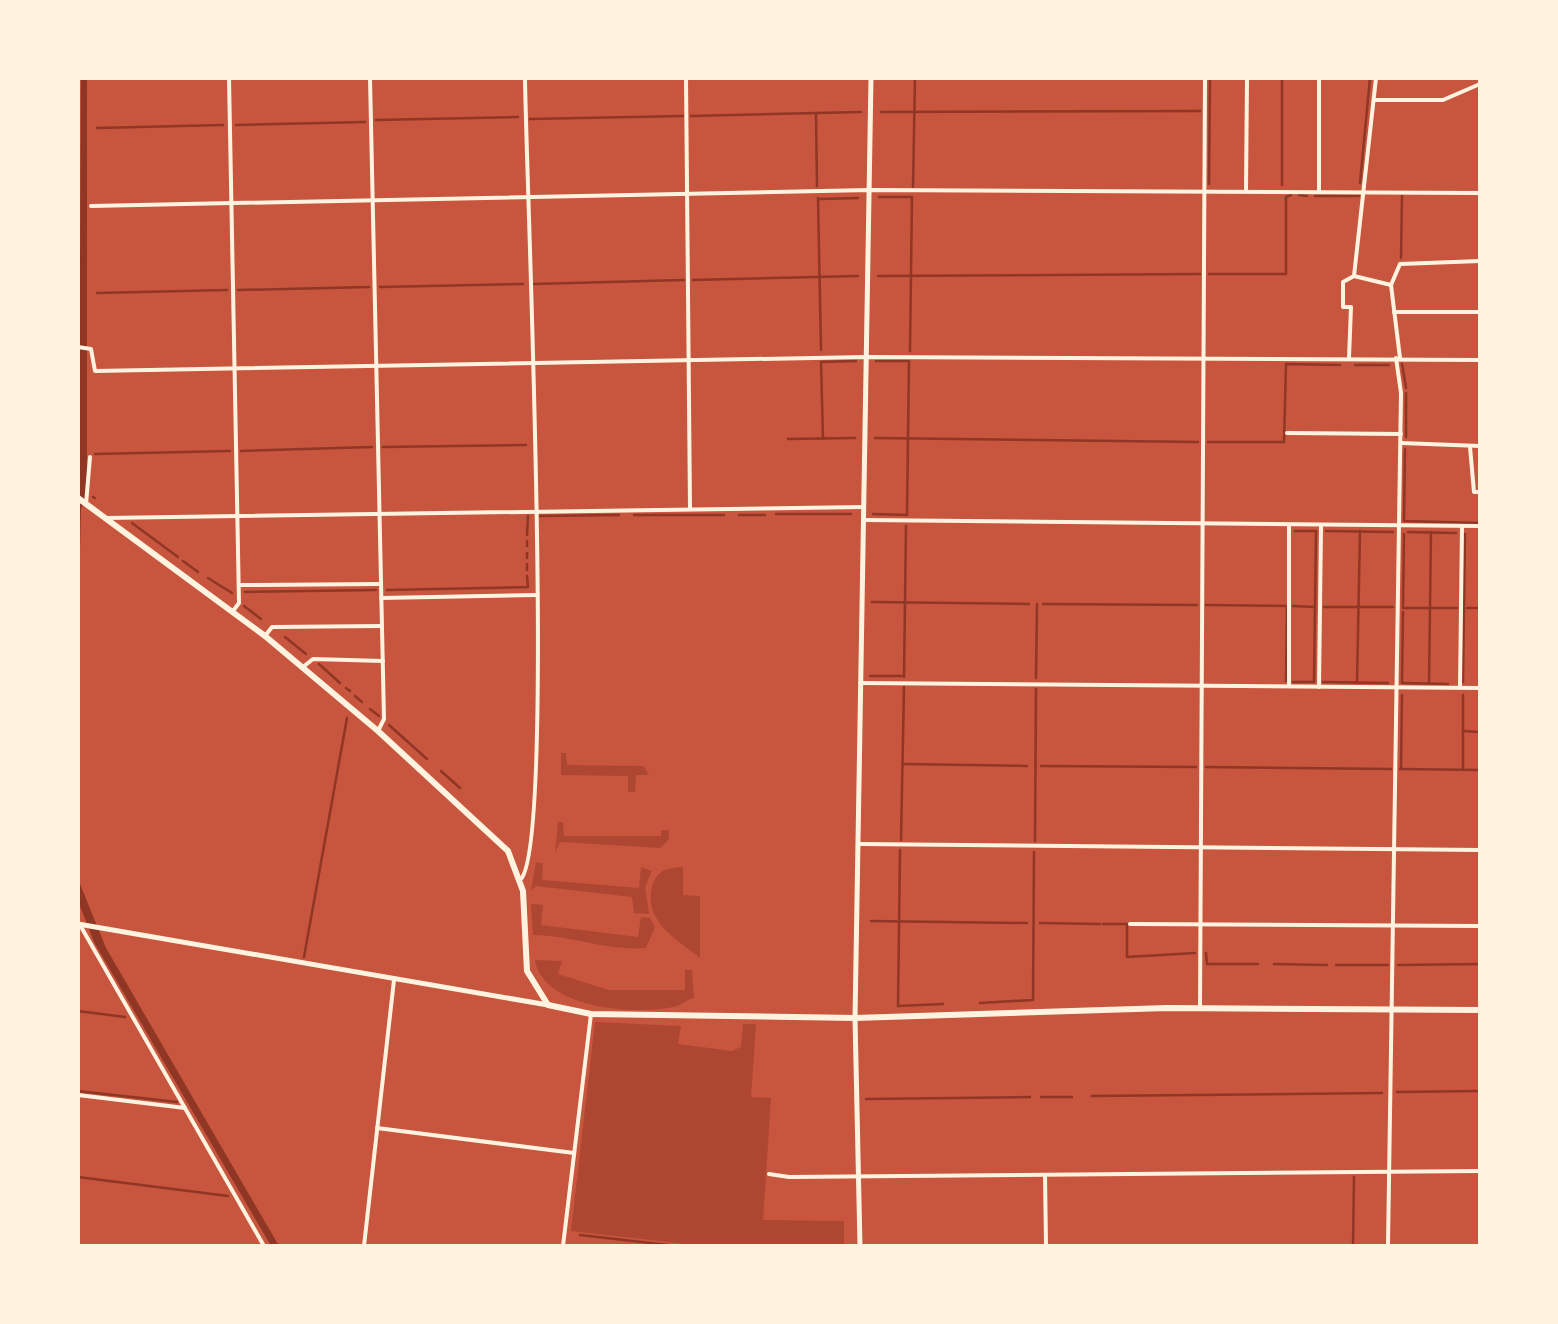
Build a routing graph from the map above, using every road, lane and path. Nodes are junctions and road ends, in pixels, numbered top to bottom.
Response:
1 (229, 78) edge
2 (370, 78) edge
3 (525, 78) edge
4 (686, 78) edge
5 (871, 78) edge
6 (1204, 78) edge
7 (1246, 78) edge
8 (1319, 78) edge
9 (1376, 78) edge
10 (1480, 84) edge
11 (1374, 100) junction
12 (869, 190) junction
13 (1204, 190) junction
14 (1246, 190) junction
15 (1319, 190) junction
16 (1364, 190) junction
17 (1480, 193) edge
18 (687, 195) junction
19 (527, 199) junction
20 (372, 202) junction
21 (230, 204) junction
22 (91, 206) dead end
23 (1480, 261) edge
24 (1354, 276) junction
25 (1391, 285) junction
26 (1394, 312) junction
27 (1480, 312) edge
28 (78, 347) edge
29 (866, 356) junction
30 (1203, 358) junction
31 (1350, 358) junction
32 (1398, 358) junction
33 (689, 360) junction
34 (1480, 360) edge
35 (531, 363) junction
36 (376, 366) junction
37 (234, 369) junction
38 (1286, 433) dead end
39 (1401, 434) junction
40 (1400, 443) junction
41 (1480, 446) edge
42 (1470, 447) junction
43 (90, 456) dead end
44 (1480, 492) edge
45 (83, 502) edge
46 (863, 507) junction
47 (690, 508) junction
48 (534, 509) junction
49 (379, 512) junction
50 (237, 515) junction
51 (105, 518) junction
52 (863, 520) junction
53 (1202, 524) junction
54 (1289, 524) junction
55 (1321, 524) junction
56 (1400, 525) junction
57 (1462, 526) junction
58 (1480, 526) edge
59 (381, 584) junction
60 (239, 585) junction
61 (536, 595) junction
62 (381, 598) junction
63 (232, 612) junction
64 (382, 626) junction
65 (265, 636) junction
66 (382, 661) junction
67 (302, 667) junction
68 (860, 682) junction
69 (1202, 686) junction
70 (1289, 686) junction
71 (1318, 687) junction
72 (1396, 688) junction
73 (1460, 688) junction
74 (1480, 688) edge
75 (378, 731) junction
76 (858, 844) junction
77 (1200, 850) junction
78 (1480, 850) edge
79 (1394, 853) junction
80 (521, 879) junction
81 (79, 924) edge
82 (1130, 924) dead end
83 (1200, 925) junction
84 (1392, 926) junction
85 (1480, 926) edge
86 (394, 980) junction
87 (548, 1005) junction
88 (1200, 1009) junction
89 (1480, 1010) edge
90 (1390, 1012) junction
91 (591, 1014) junction
92 (855, 1018) junction
93 (78, 1095) edge
94 (184, 1108) junction
95 (377, 1128) junction
96 (574, 1153) junction
97 (1480, 1170) edge
98 (1388, 1172) junction
99 (770, 1174) dead end
100 (1045, 1175) junction
101 (859, 1177) junction
102 (264, 1246) edge
103 (364, 1246) edge
104 (564, 1246) edge
105 (860, 1246) edge
106 (1046, 1246) edge
107 (1388, 1246) edge

1 - 21 street
2 - 20 street
3 - 19 street
4 - 18 street
5 - 12 street
6 - 13 street
7 - 14 street
8 - 15 street
9 - 11 street
10 - 11 street
11 - 16 street
12 - 13 street
12 - 18 street
12 - 29 street
13 - 14 street
13 - 30 street
14 - 15 street
15 - 16 street
16 - 17 street
16 - 24 street
18 - 19 street
18 - 33 street
19 - 20 street
19 - 35 street
20 - 21 street
20 - 36 street
21 - 22 street
21 - 37 street
23 - 25 street
24 - 25 street
24 - 31 street
25 - 26 street
26 - 27 street
26 - 32 street
28 - 37 street
29 - 30 street
29 - 33 street
29 - 46 street
30 - 31 street
30 - 53 street
31 - 32 street
32 - 34 street
32 - 39 street
33 - 35 street
33 - 47 street
35 - 36 street
35 - 48 street
36 - 37 street
36 - 49 street
37 - 50 street
38 - 39 street
39 - 40 street
40 - 42 street
40 - 56 street
41 - 42 street
42 - 44 street
43 - 45 street
45 - 51 main road
46 - 47 street
46 - 52 street
47 - 48 street
48 - 49 street
48 - 61 street
49 - 50 street
49 - 59 street
50 - 51 street
50 - 60 street
51 - 63 main road
52 - 53 street
52 - 68 street
53 - 54 street
53 - 69 street
54 - 55 street
54 - 70 street
55 - 56 street
55 - 71 street
56 - 57 street
56 - 72 street
57 - 58 street
57 - 73 street
59 - 60 street
59 - 62 street
60 - 63 street
61 - 62 street
61 - 80 street
62 - 64 street
63 - 65 main road
64 - 65 street
64 - 66 street
65 - 67 main road
66 - 67 street
66 - 75 street
67 - 75 main road
68 - 69 street
68 - 76 street
69 - 70 street
69 - 77 street
70 - 71 street
71 - 72 street
72 - 73 street
72 - 79 street
73 - 74 street
75 - 80 main road
76 - 77 street
76 - 92 street
77 - 79 street
77 - 83 street
78 - 79 street
79 - 84 street
80 - 87 main road
81 - 86 street
81 - 94 street
82 - 83 street
83 - 84 street
83 - 88 street
84 - 85 street
84 - 90 street
86 - 87 street
86 - 95 street
87 - 91 main road
88 - 90 main road
88 - 92 main road
89 - 90 main road
90 - 98 street
91 - 92 main road
91 - 96 street
92 - 101 street
93 - 94 street
94 - 102 street
95 - 96 street
95 - 103 street
96 - 104 street
97 - 98 street
98 - 100 street
98 - 107 street
99 - 101 street
100 - 101 street
100 - 106 street
101 - 105 street

